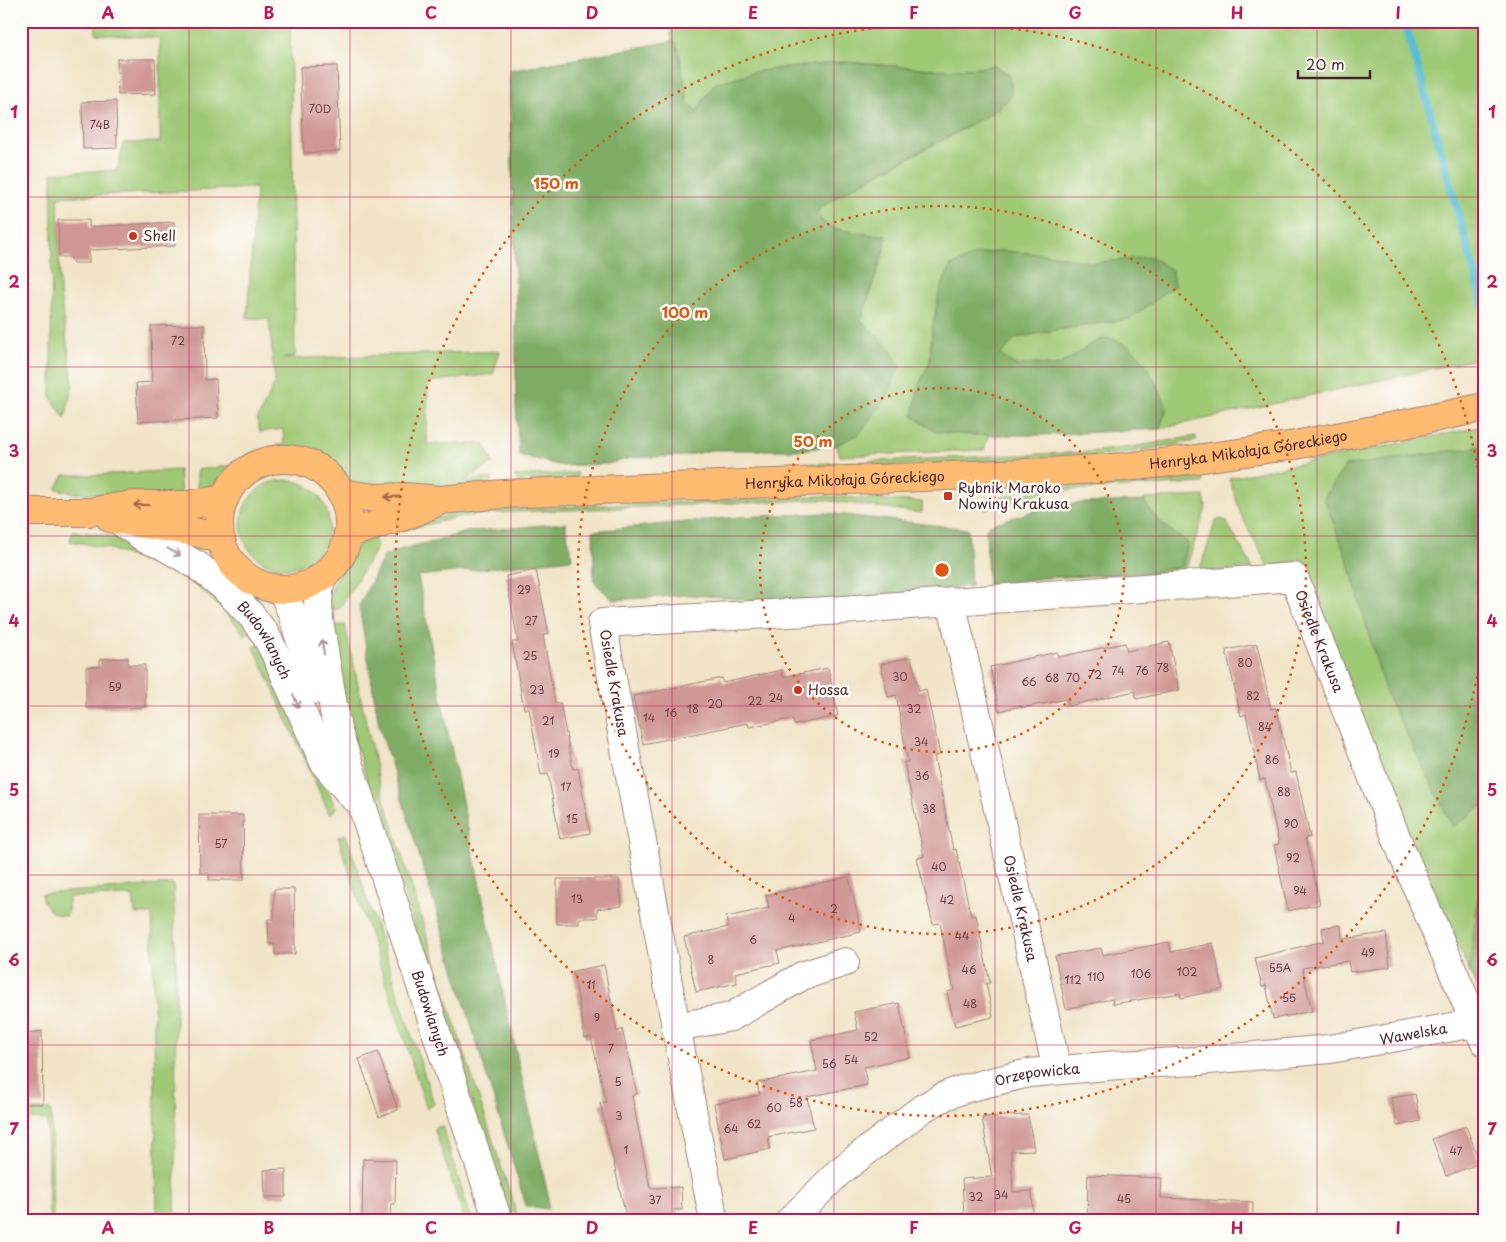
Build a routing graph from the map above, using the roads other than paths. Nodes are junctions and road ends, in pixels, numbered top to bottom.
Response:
1 (1485, 407) edge
2 (341, 492) junction
3 (224, 499) junction
4 (440, 500) junction
5 (21, 512) edge
6 (89, 512) junction
7 (117, 520) junction
8 (348, 534) junction
9 (222, 540) junction
10 (321, 578) junction
11 (282, 589) junction
12 (951, 601) junction
13 (336, 729) junction
14 (362, 807) junction
15 (845, 962) dead end
16 (676, 1027) junction
17 (1480, 1033) edge
18 (1330, 1049) joint
19 (1057, 1070) junction
20 (496, 1217) edge
21 (714, 1221) edge
22 (790, 1221) edge

1 - 4 main road, Henryka Mikołaja Góreckiego
2 - 3 main road
4 -> 2 main road, Henryka Mikołaja Góreckiego
2 - 8 main road
3 -> 6 main road
3 - 9 main road
4 - 8 main road, Henryka Mikołaja Góreckiego
5 - 6 main road
6 - 7 main road
7 - 9 main road
7 -> 14 street, Budowlanych
8 - 10 main road
9 - 11 main road
10 - 11 main road
13 -> 10 street, Budowlanych
11 - 13 street
12 - 16 street, Osiedle Krakusa
12 - 17 street, Osiedle Krakusa
12 - 19 street, Osiedle Krakusa
13 - 14 street, Budowlanych
14 - 20 street, Budowlanych
15 - 16 street
16 - 21 street, Osiedle Krakusa
17 - 18 street, Wawelska
18 - 19 street, Orzepowicka
19 - 22 street, Orzepowicka

